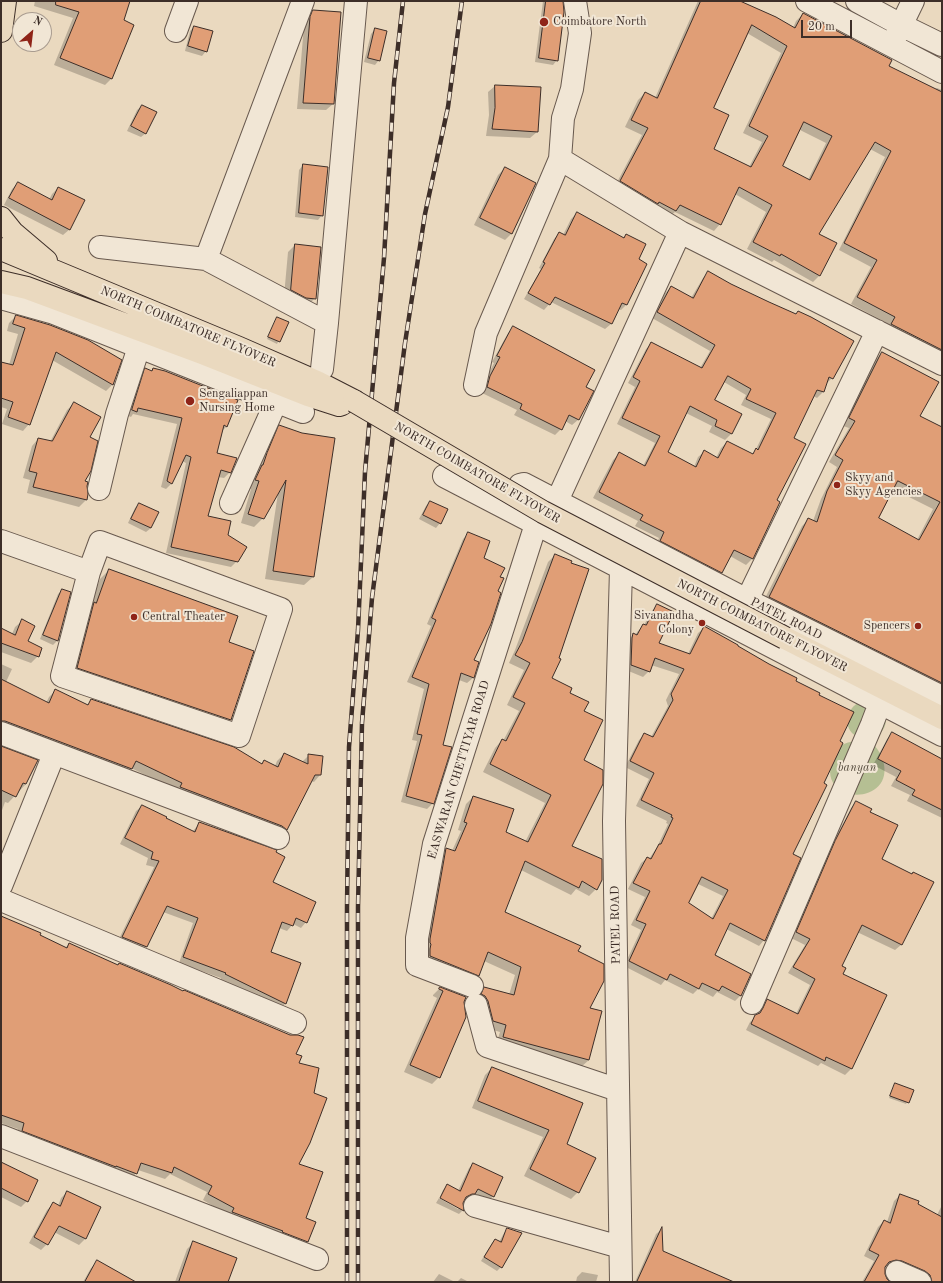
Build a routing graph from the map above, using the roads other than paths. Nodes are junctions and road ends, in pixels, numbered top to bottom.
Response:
1 (5, 1) edge
2 (186, 1) edge
3 (303, 1) edge
4 (356, 1) edge
5 (575, 1) edge
6 (807, 1) edge
7 (834, 1) edge
8 (857, 1) edge
9 (913, 1) edge
10 (899, 30) junction
11 (1, 31) edge
12 (176, 31) dead end
13 (942, 45) edge
14 (942, 56) edge
15 (942, 72) edge
16 (560, 159) junction
17 (1, 218) edge
18 (680, 232) junction
19 (100, 247) dead end
20 (1, 249) edge
21 (206, 259) junction
22 (61, 274) junction
23 (1, 282) edge
24 (1, 298) edge
25 (327, 323) junction
26 (877, 331) junction
27 (139, 347) junction
28 (942, 364) edge
29 (322, 369) dead end
30 (476, 385) dead end
31 (354, 401) junction
32 (276, 402) junction
33 (303, 412) dead end
34 (444, 476) dead end
35 (99, 489) dead end
36 (557, 501) junction
37 (231, 503) dead end
38 (508, 508) junction
39 (536, 524) junction
40 (1, 541) edge
41 (621, 569) junction
42 (89, 572) junction
43 (747, 600) junction
44 (942, 697) edge
45 (880, 703) junction
46 (942, 718) edge
47 (1, 733) edge
48 (942, 735) edge
49 (54, 754) junction
50 (278, 838) dead end
51 (1, 886) edge
52 (1, 900) edge
53 (752, 1003) dead end
54 (295, 1023) dead end
55 (618, 1090) junction
56 (1, 1136) edge
57 (475, 1206) dead end
58 (620, 1247) junction
59 (317, 1259) dead end
60 (897, 1272) dead end
61 (621, 1282) edge
62 (920, 1282) edge

1 - 11 main road
2 - 12 street
3 - 21 street
4 - 25 street
5 - 16 street
6 - 15 street
7 - 10 street
8 - 10 street
9 - 10 street
10 - 13 street
10 - 14 street
16 - 18 street
16 - 30 street
17 - 22 main road
18 - 26 street
18 - 36 street
19 - 21 street
20 - 22 main road, NORTH COIMBATORE FLYOVER
21 - 25 street
22 - 31 main road, NORTH COIMBATORE FLYOVER
23 - 31 main road
24 - 27 street
25 - 29 street
26 - 28 street
26 - 43 street
27 - 32 street
27 - 35 street
31 - 46 main road, NORTH COIMBATORE FLYOVER, bridge
32 - 33 street
32 - 37 street
34 - 38 street
36 - 38 street, PATEL ROAD
36 - 43 street, PATEL ROAD
38 - 39 street
39 - 41 street
39 - 55 street, EASWARAN CHETTIYAR ROAD
40 - 42 street
41 - 45 street
41 - 55 street, PATEL ROAD
42 - 42 street
43 - 44 street, PATEL ROAD
45 - 48 street
45 - 53 street
47 - 49 street
49 - 50 street
49 - 51 street
52 - 54 street
55 - 58 street, PATEL ROAD
56 - 59 street
57 - 58 street
58 - 61 street, PATEL ROAD
60 - 62 street

